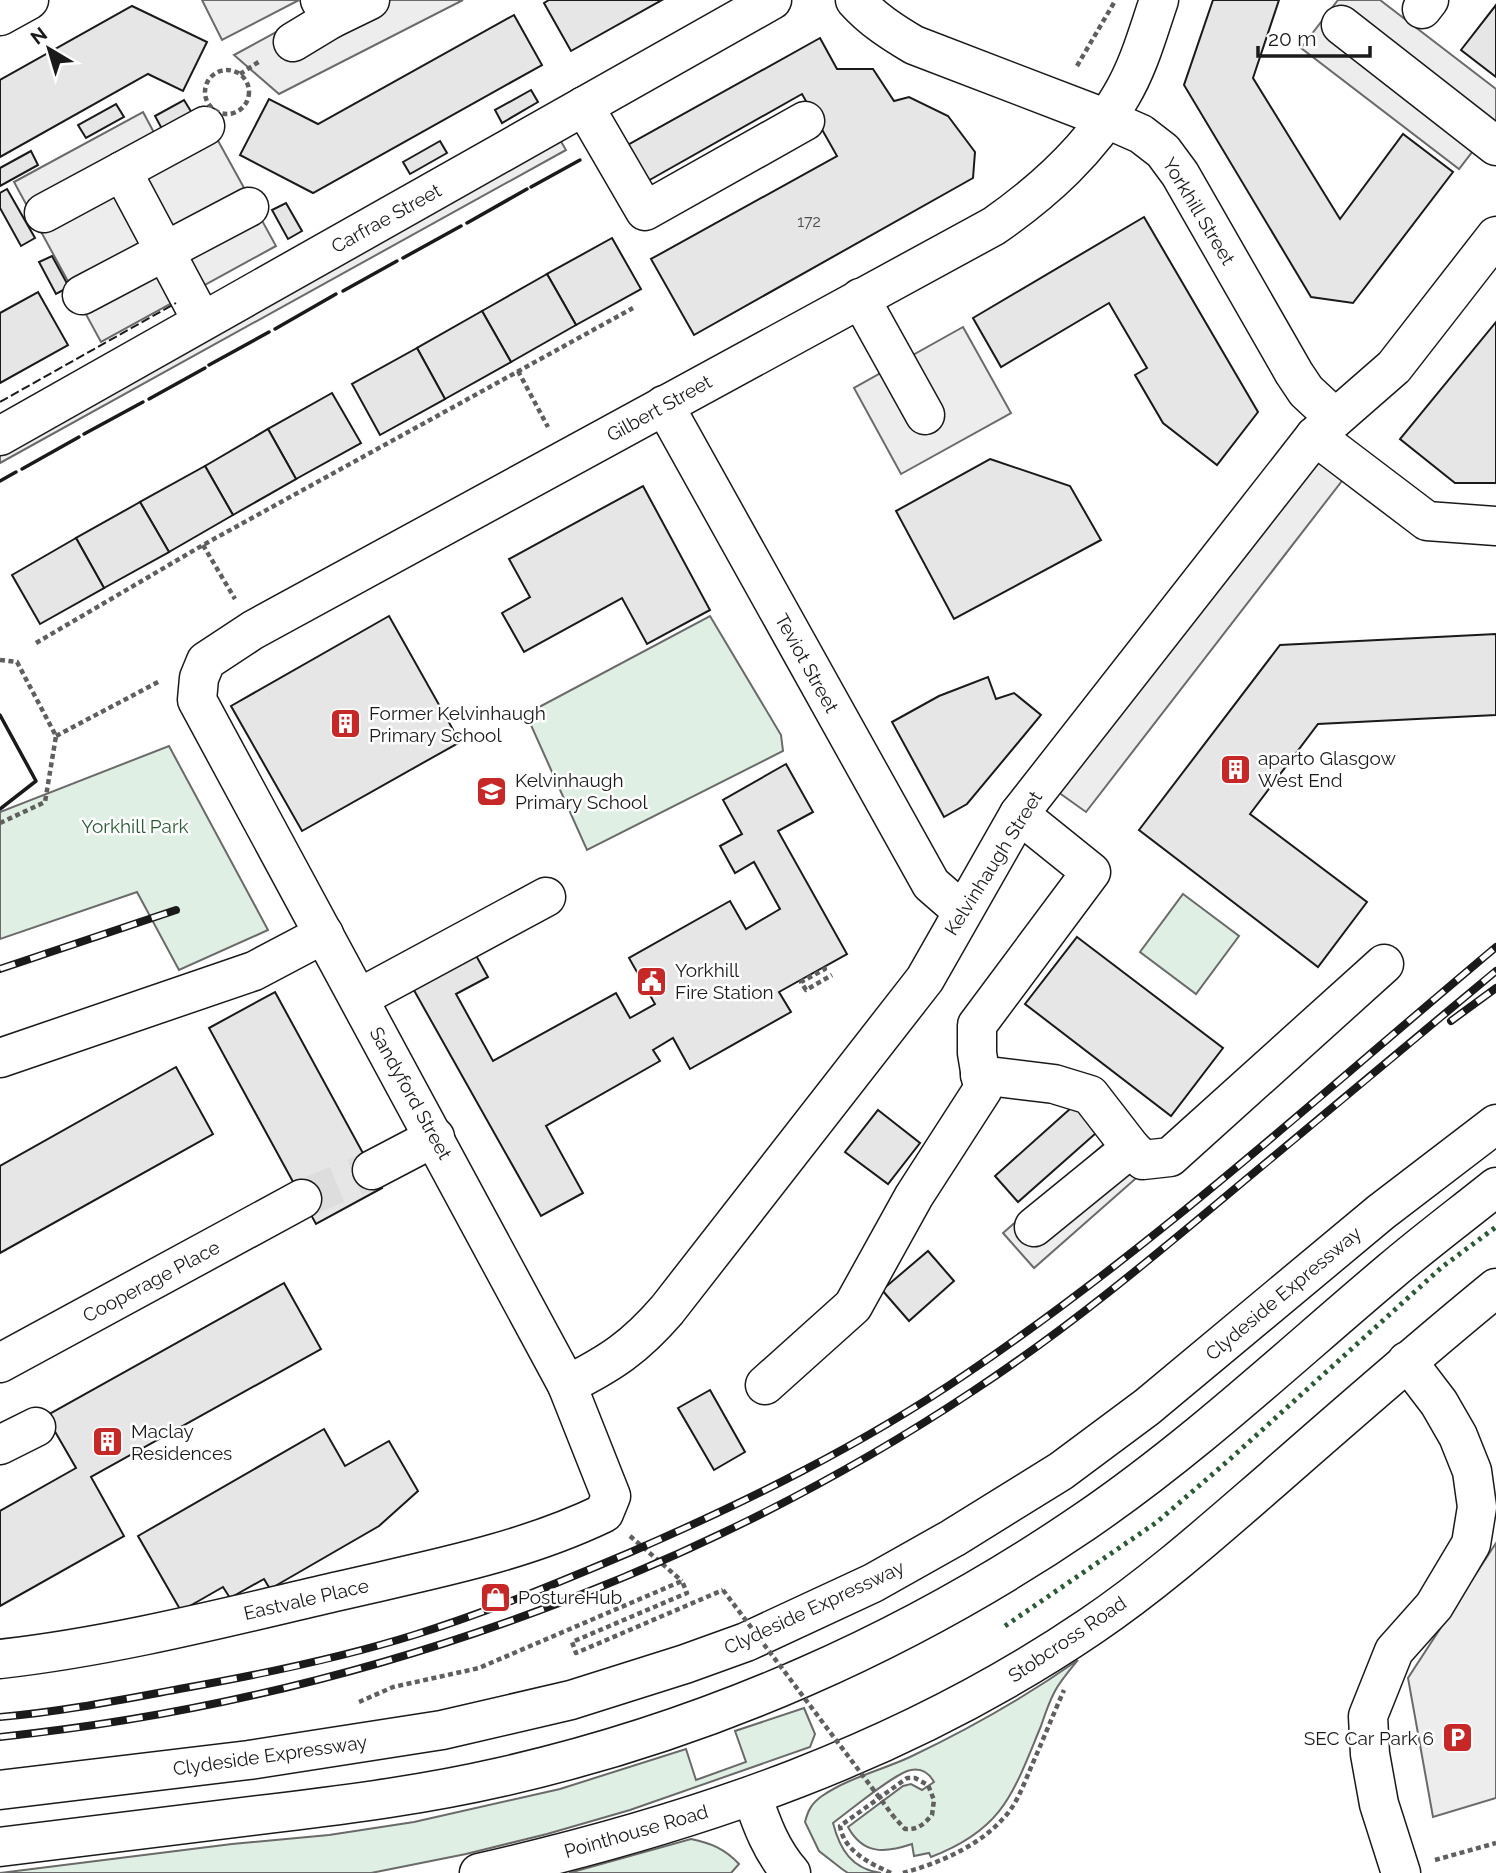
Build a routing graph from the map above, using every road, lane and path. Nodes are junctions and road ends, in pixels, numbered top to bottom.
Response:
1 (29, 0) edge
2 (370, 0) edge
3 (772, 0) edge
4 (855, 0) edge
5 (1116, 0) edge
6 (1159, 0) edge
7 (325, 10) edge
8 (0, 16) edge
9 (1341, 25) dead end
10 (293, 42) dead end
11 (1057, 100) junction
12 (584, 106) junction
13 (1107, 119) junction
14 (805, 121) dead end
15 (205, 126) dead end
16 (1496, 146) edge
17 (122, 171) junction
18 (249, 206) dead end
19 (44, 213) dead end
20 (1496, 236) edge
21 (164, 251) junction
22 (82, 295) dead end
23 (860, 299) junction
24 (633, 308) dead end
25 (202, 321) junction
26 (518, 372) junction
27 (664, 405) junction
28 (925, 415) dead end
29 (1325, 427) junction
30 (0, 436) edge
31 (566, 459) junction
32 (1496, 526) edge
33 (203, 545) junction
34 (253, 630) junction
35 (36, 643) dead end
36 (0, 660) edge
37 (183, 678) junction
38 (56, 736) junction
39 (1019, 814) junction
40 (0, 822) edge
41 (546, 897) dead end
42 (962, 911) junction
43 (324, 934) junction
44 (1384, 964) dead end
45 (826, 968) dead end
46 (832, 975) dead end
47 (359, 998) junction
48 (0, 1058) edge
49 (980, 1075) junction
50 (1496, 1124) edge
51 (435, 1137) junction
52 (1131, 1148) junction
53 (372, 1170) tunnel mouth
54 (1496, 1187) edge
55 (302, 1199) tunnel mouth
56 (1034, 1227) dead end
57 (1496, 1288) edge
58 (1407, 1361) junction
59 (0, 1363) edge
60 (567, 1385) junction
61 (765, 1385) dead end
62 (36, 1427) dead end
63 (0, 1445) edge
64 (604, 1513) junction
65 (682, 1581) junction
66 (0, 1659) edge
67 (1070, 1682) dead end
68 (357, 1703) dead end
69 (0, 1790) edge
70 (752, 1796) junction
71 (1496, 1843) edge
72 (0, 1847) edge
73 (1401, 1871) edge
74 (479, 1873) edge
75 (791, 1873) edge
76 (891, 1873) edge
77 (903, 1873) edge

1 - 8 street
2 - 7 street
3 - 12 street, Carfrae Street
4 - 11 street, Yorkhill Street
5 - 11 path
6 - 13 street, Gilbert Street
7 - 10 street
9 - 16 street
11 - 13 street, Yorkhill Street
12 - 14 street
12 - 25 street, Carfrae Street
13 - 23 street, Gilbert Street
13 - 29 street, Yorkhill Street
15 - 17 street
17 - 19 street
17 - 21 street
18 - 21 street
20 - 29 street, Kelvinhaugh Street
21 - 22 street
21 - 25 street
23 - 27 street, Gilbert Street
23 - 28 street
24 - 26 path
25 - 30 street, Carfrae Street
26 - 31 path
26 - 33 path
27 - 31 street, Gilbert Street
27 - 42 street, Teviot Street
29 - 32 street, Yorkhill Street
29 - 39 street, Kelvinhaugh Street
31 - 34 street, Gilbert Street
33 - 34 path
33 - 35 path
34 - 37 street, Gilbert Street
36 - 38 path
37 - 38 path
37 - 43 street, Sandyford Street
38 - 40 path
39 - 42 street, Kelvinhaugh Street
39 - 49 street
41 - 47 street
42 - 60 street, Kelvinhaugh Street
43 - 47 street, Sandyford Street
43 - 48 street
44 - 52 street
45 - 46 path
47 - 51 street, Sandyford Street
49 - 52 street
49 - 61 street
50 - 69 street, Clydeside Expressway
51 - 53 street
51 - 60 street, Sandyford Street
52 - 56 street
54 - 72 street
55 - 59 street, Cooperage Place
57 - 58 street, Stobcross Road
58 - 70 street, Stobcross Road
58 - 73 street
60 - 64 street, Sandyford Street
62 - 63 street
64 - 65 path
64 - 66 street, Eastvale Place
65 - 68 path
65 - 76 path, bridge
67 - 77 path
70 - 74 street, Pointhouse Road
70 - 75 street
71 - 73 path

